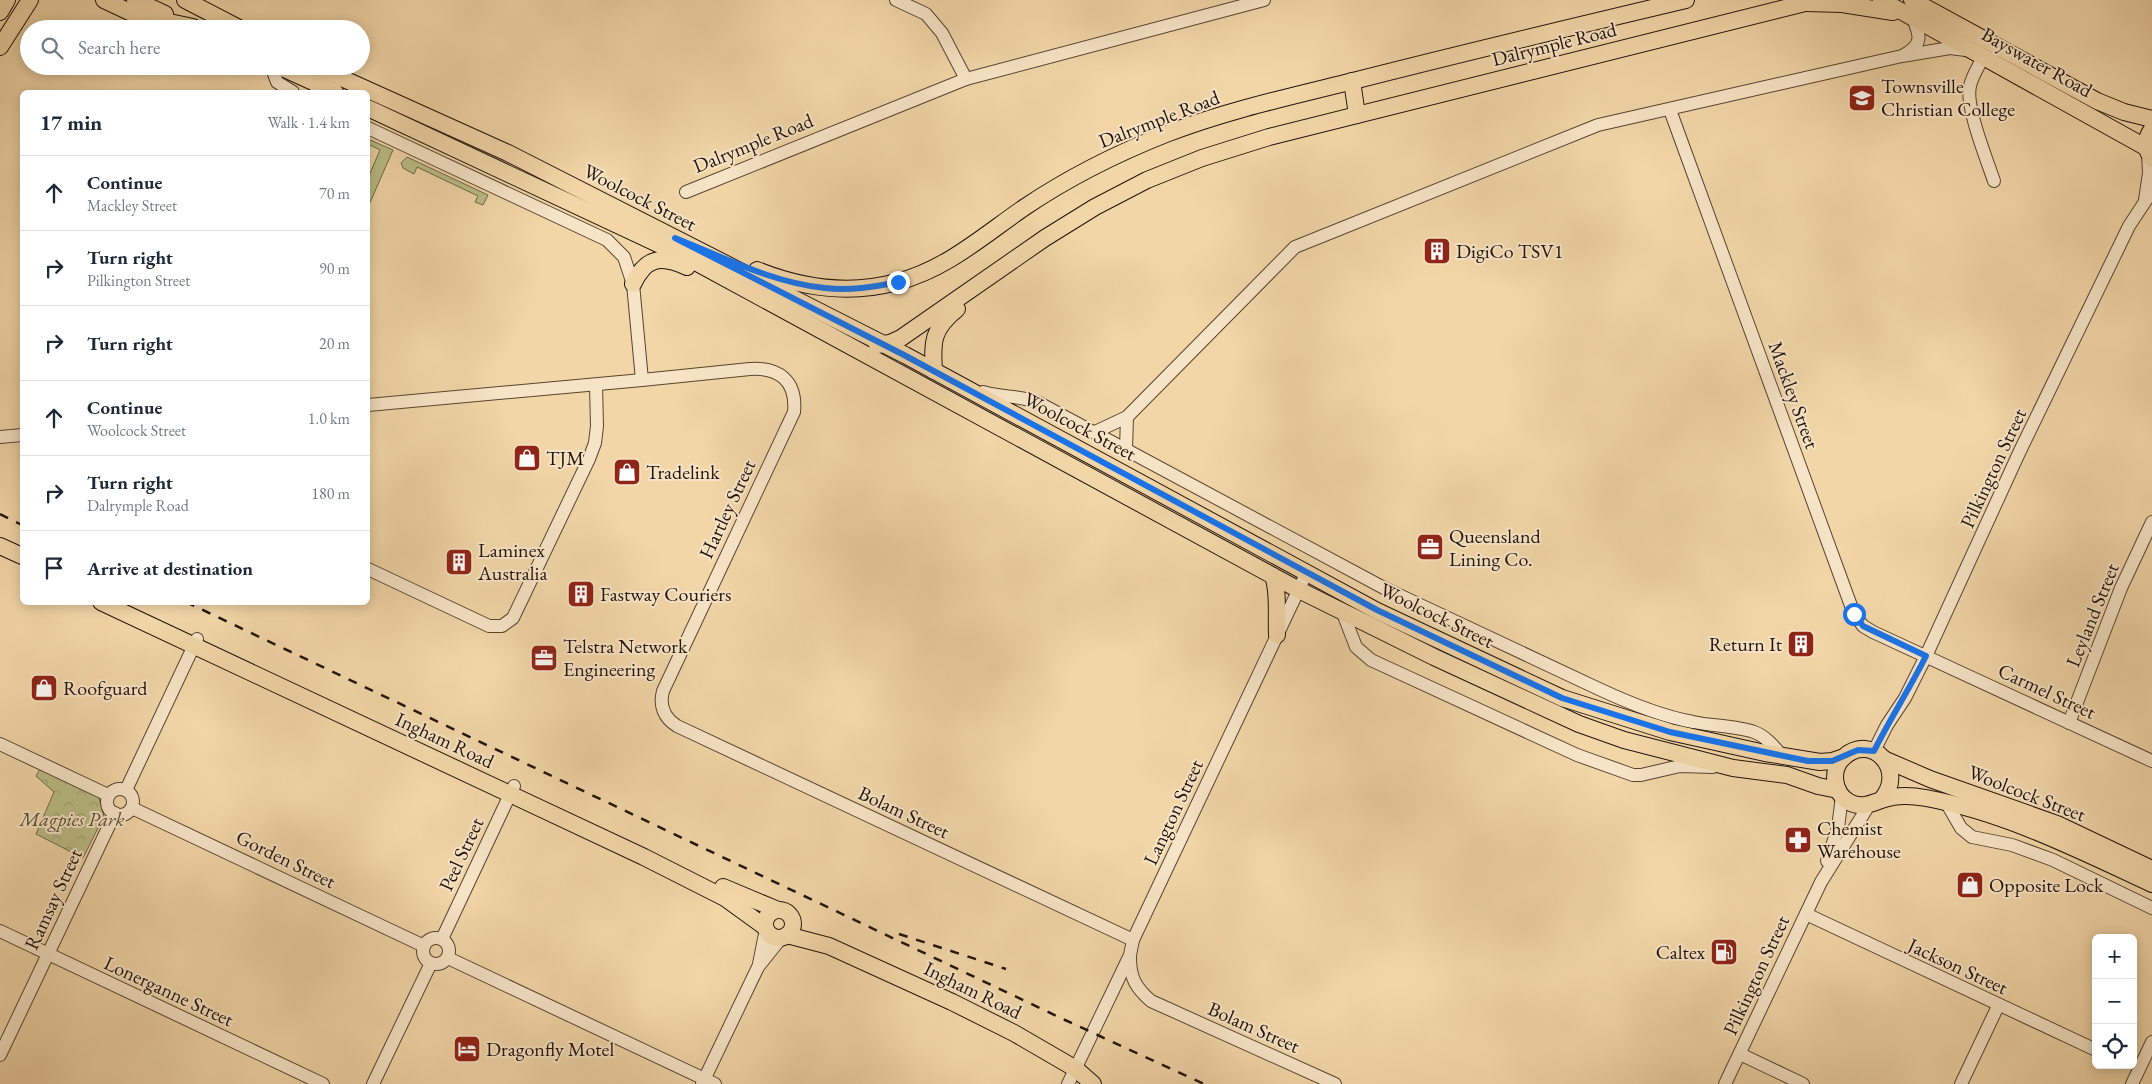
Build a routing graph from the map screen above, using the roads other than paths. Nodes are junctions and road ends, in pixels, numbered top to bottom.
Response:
1 (2, 0) edge
2 (7, 0) edge
3 (30, 0) edge
4 (104, 0) edge
5 (135, 0) edge
6 (185, 0) edge
7 (896, 0) edge
8 (1264, 0) edge
9 (1686, 0) edge
10 (1881, 0) edge
11 (1938, 0) edge
12 (1812, 1) edge
13 (0, 5) edge
14 (1912, 8) edge
15 (0, 12) edge
16 (1948, 19) junction
17 (159, 20) edge
18 (178, 20) edge
19 (224, 20) edge
20 (0, 46) edge
21 (1977, 54) junction
22 (1902, 56) junction
23 (274, 75) edge
24 (297, 75) edge
25 (334, 75) edge
26 (966, 79) junction
27 (1352, 81) junction
28 (290, 90) edge
29 (330, 90) edge
30 (367, 90) edge
31 (370, 91) edge
32 (370, 109) edge
33 (1670, 110) junction
34 (1357, 115) junction
35 (2152, 119) edge
36 (370, 129) edge
37 (2152, 129) edge
38 (2149, 153) edge
39 (1994, 181) dead end
40 (686, 192) dead end
41 (2148, 195) edge
42 (675, 238) junction
43 (618, 249) junction
44 (1018, 258) junction
45 (651, 261) junction
46 (633, 284) junction
47 (756, 296) junction
48 (853, 330) junction
49 (882, 345) junction
50 (848, 346) junction
51 (934, 371) junction
52 (642, 380) junction
53 (952, 381) junction
54 (596, 384) junction
55 (370, 405) edge
56 (1127, 417) junction
57 (1095, 432) junction
58 (20, 435) edge
59 (0, 437) edge
60 (1126, 449) junction
61 (2152, 522) edge
62 (0, 546) edge
63 (0, 555) edge
64 (20, 555) edge
65 (20, 564) edge
66 (370, 570) edge
67 (1307, 572) junction
68 (1273, 576) junction
69 (1299, 590) junction
70 (108, 605) edge
71 (126, 605) edge
72 (1343, 613) junction
73 (1277, 635) junction
74 (196, 642) junction
75 (1926, 656) junction
76 (663, 711) joint
77 (2069, 723) junction
78 (0, 744) edge
79 (1844, 756) junction
80 (1880, 756) junction
81 (1783, 757) junction
82 (2152, 761) edge
83 (1734, 768) junction
84 (126, 790) junction
85 (512, 790) junction
86 (1840, 793) junction
87 (108, 795) junction
88 (1875, 802) junction
89 (1946, 802) junction
90 (132, 808) junction
91 (115, 814) junction
92 (2152, 869) edge
93 (1821, 882) junction
94 (2152, 884) edge
95 (2152, 908) edge
96 (778, 910) junction
97 (1806, 914) junction
98 (765, 928) junction
99 (0, 931) edge
100 (787, 932) junction
101 (442, 939) junction
102 (1133, 940) junction
103 (424, 946) junction
104 (48, 954) junction
105 (1130, 955) junction
106 (448, 958) junction
107 (431, 963) junction
108 (758, 967) junction
109 (1998, 1006) junction
110 (2152, 1042) edge
111 (2092, 1048) edge
112 (1740, 1054) junction
113 (0, 1055) edge
114 (2137, 1064) edge
115 (1076, 1069) junction
116 (2134, 1069) edge
117 (707, 1082) edge
118 (323, 1084) edge
119 (373, 1084) edge
120 (1068, 1084) edge
121 (1093, 1084) edge
122 (1335, 1084) edge
123 (1725, 1084) edge
124 (1803, 1084) edge
125 (1961, 1084) edge
126 (2132, 1084) edge

1 - 13 main road
2 - 15 main road
3 - 20 main road
4 - 17 main road
5 - 18 main road
6 - 19 main road
7 - 26 street
8 - 26 street, Dalrymple Road
9 - 27 main road, Dalrymple Road
10 - 14 main road, Bayswater Road
11 - 16 main road
12 - 14 main road, Dalrymple Road
12 - 34 main road, Dalrymple Road
14 - 16 main road, Bayswater Road
14 - 21 main road, Bayswater Road
14 - 22 street
16 - 35 main road, Bayswater Road
21 - 22 street
21 - 38 main road, Bayswater Road
21 - 39 street
22 - 33 street
23 - 28 street
24 - 29 main road
25 - 30 main road, Woolcock Street
26 - 40 street, Dalrymple Road
27 - 34 main road
27 - 42 main road, Dalrymple Road
31 - 42 main road, Woolcock Street
32 - 47 main road, Woolcock Street
33 - 56 street
33 - 75 street, Mackley Street
34 - 44 main road, Dalrymple Road
36 - 43 street
37 - 38 main road
38 - 41 street, Pilkington Street
41 - 75 street, Pilkington Street
42 - 48 main road, Woolcock Street
43 - 45 street
43 - 46 street
44 - 49 main road, Dalrymple Road
44 - 51 main road
45 - 46 main road
45 - 47 main road
46 - 52 street
47 - 50 main road, Woolcock Street
48 - 49 main road, Woolcock Street
48 - 50 main road
49 - 50 main road, Dalrymple Road
49 - 51 main road, Woolcock Street
50 - 68 main road, Woolcock Street
51 - 53 main road, Woolcock Street
52 - 54 street
52 - 76 street, Hartley Street
53 - 57 street
53 - 67 main road, Woolcock Street
54 - 55 street
54 - 66 street
56 - 57 street
56 - 60 street
57 - 60 street
58 - 59 street
60 - 81 street
61 - 77 street, Leyland Street
62 - 64 main road
63 - 65 main road
67 - 69 street, Langton Street
67 - 81 main road, Woolcock Street
68 - 69 main road, Woolcock Street
68 - 73 main road
69 - 72 main road, Woolcock Street
69 - 73 street, Langton Street
70 - 74 main road, Ingham Road
71 - 74 main road, Ingham Road
72 - 83 main road, Woolcock Street
72 - 83 street
73 - 102 street, Langton Street
74 - 84 street
74 - 85 main road, Ingham Road
75 - 77 street, Carmel Street
75 - 80 street, Pilkington Street
76 - 102 street, Bolam Street
77 - 82 street, Carmel Street
78 - 87 street
79 - 80 main road
79 - 81 main road, Woolcock Street
79 - 86 main road
80 - 88 main road
80 - 92 main road, Woolcock Street
83 - 86 main road, Woolcock Street
84 - 87 street
84 - 90 street
85 - 96 main road, Ingham Road
85 - 98 main road, Ingham Road
85 - 101 street, Peel Street
86 - 88 main road
86 - 93 street, Pilkington Street
87 - 91 street
88 - 89 main road, Woolcock Street
88 - 93 street, Pilkington Street
89 - 94 main road, Woolcock Street
89 - 95 street
90 - 91 street
90 - 103 street, Gorden Street
91 - 104 street, Ramsay Street
93 - 97 street, Pilkington Street
96 - 98 main road
96 - 100 main road
97 - 109 street, Jackson Street
97 - 112 street, Pilkington Street
98 - 100 main road
98 - 108 street
99 - 104 street, Lonerganne Street
100 - 108 street
100 - 115 main road, Ingham Road
101 - 103 street
101 - 106 street
102 - 105 street, Langton Street
103 - 107 street
104 - 113 street, Ramsay Street
104 - 118 street, Lonerganne Street
105 - 115 street, Langton Street
105 - 122 street, Bolam Street
106 - 107 street
106 - 117 street
107 - 119 street
108 - 117 street
109 - 111 street, Jackson Street
109 - 125 street
110 - 114 street
112 - 123 street, Pilkington Street
112 - 124 street
115 - 120 street, Langton Street
115 - 121 main road, Ingham Road
116 - 126 street

